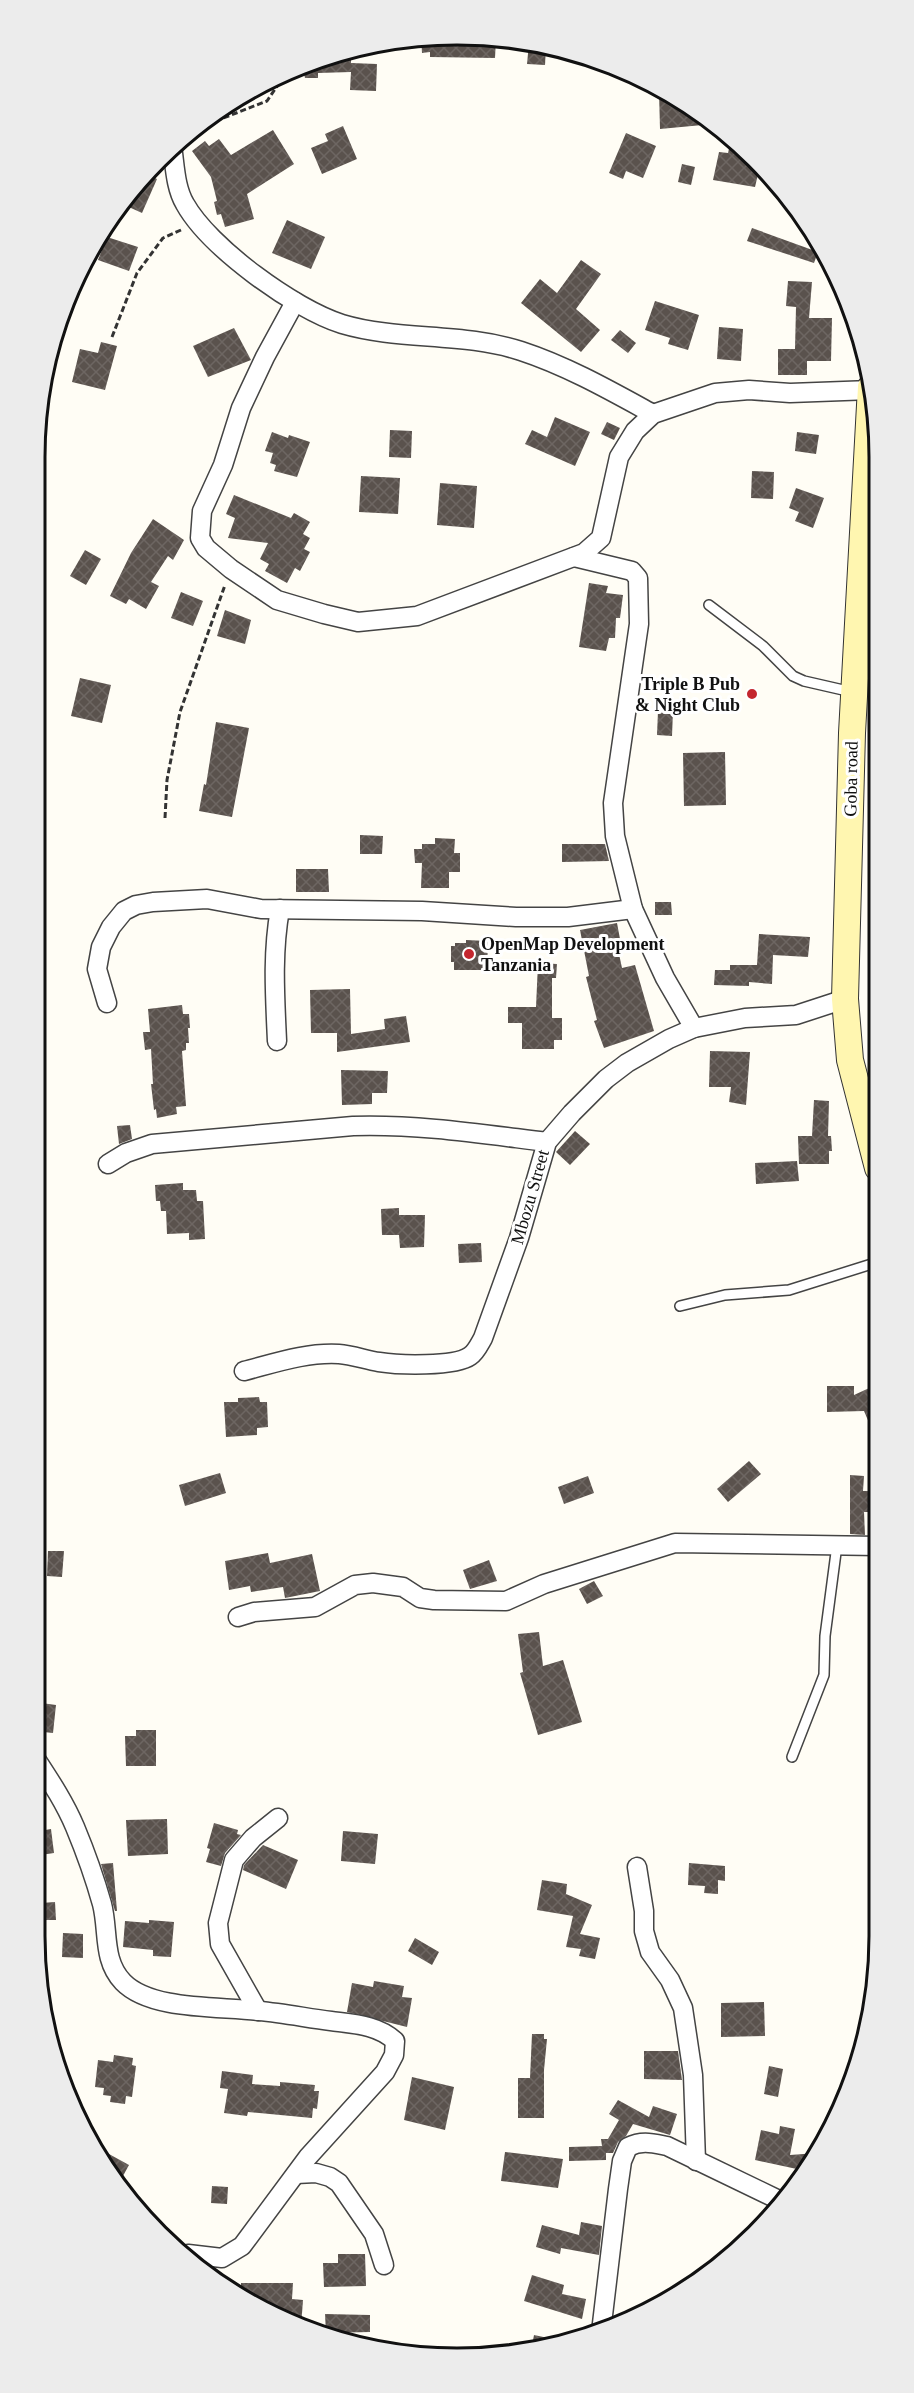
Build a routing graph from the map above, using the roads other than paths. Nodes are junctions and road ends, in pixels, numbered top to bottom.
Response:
1 (174, 158) edge
2 (295, 302) junction
3 (863, 389) edge
4 (653, 414) junction
5 (869, 508) edge
6 (573, 556) junction
7 (709, 605) dead end
8 (854, 693) junction
9 (280, 909) junction
10 (633, 909) junction
11 (845, 999) junction
12 (107, 1003) dead end
13 (694, 1028) junction
14 (277, 1041) dead end
15 (869, 1133) edge
16 (547, 1142) junction
17 (108, 1164) dead end
18 (869, 1265) edge
19 (680, 1306) dead end
20 (244, 1371) dead end
21 (837, 1545) junction
22 (869, 1546) edge
23 (238, 1617) dead end
24 (792, 1757) dead end
25 (45, 1772) edge
26 (278, 1818) dead end
27 (636, 1867) dead end
28 (258, 2011) junction
29 (696, 2161) junction
30 (296, 2174) junction
31 (775, 2198) edge
32 (196, 2255) edge
33 (384, 2265) dead end
34 (602, 2321) edge

1 - 2 street
2 - 4 street
2 - 6 street
3 - 4 street
4 - 6 street
5 - 8 street, Goba road
6 - 10 street
7 - 8 lane
8 - 11 street, Goba road
9 - 10 street
9 - 12 street
9 - 14 street
10 - 13 street
11 - 13 street, Mbozu Street
11 - 15 street, Goba road
13 - 16 street, Mbozu Street
16 - 17 street
16 - 20 street, Mbozu Street
18 - 19 lane
21 - 22 street
21 - 23 street
21 - 24 lane
25 - 28 street
26 - 28 street
27 - 29 street
28 - 30 street
29 - 31 street
29 - 34 street
30 - 32 street
30 - 33 street

